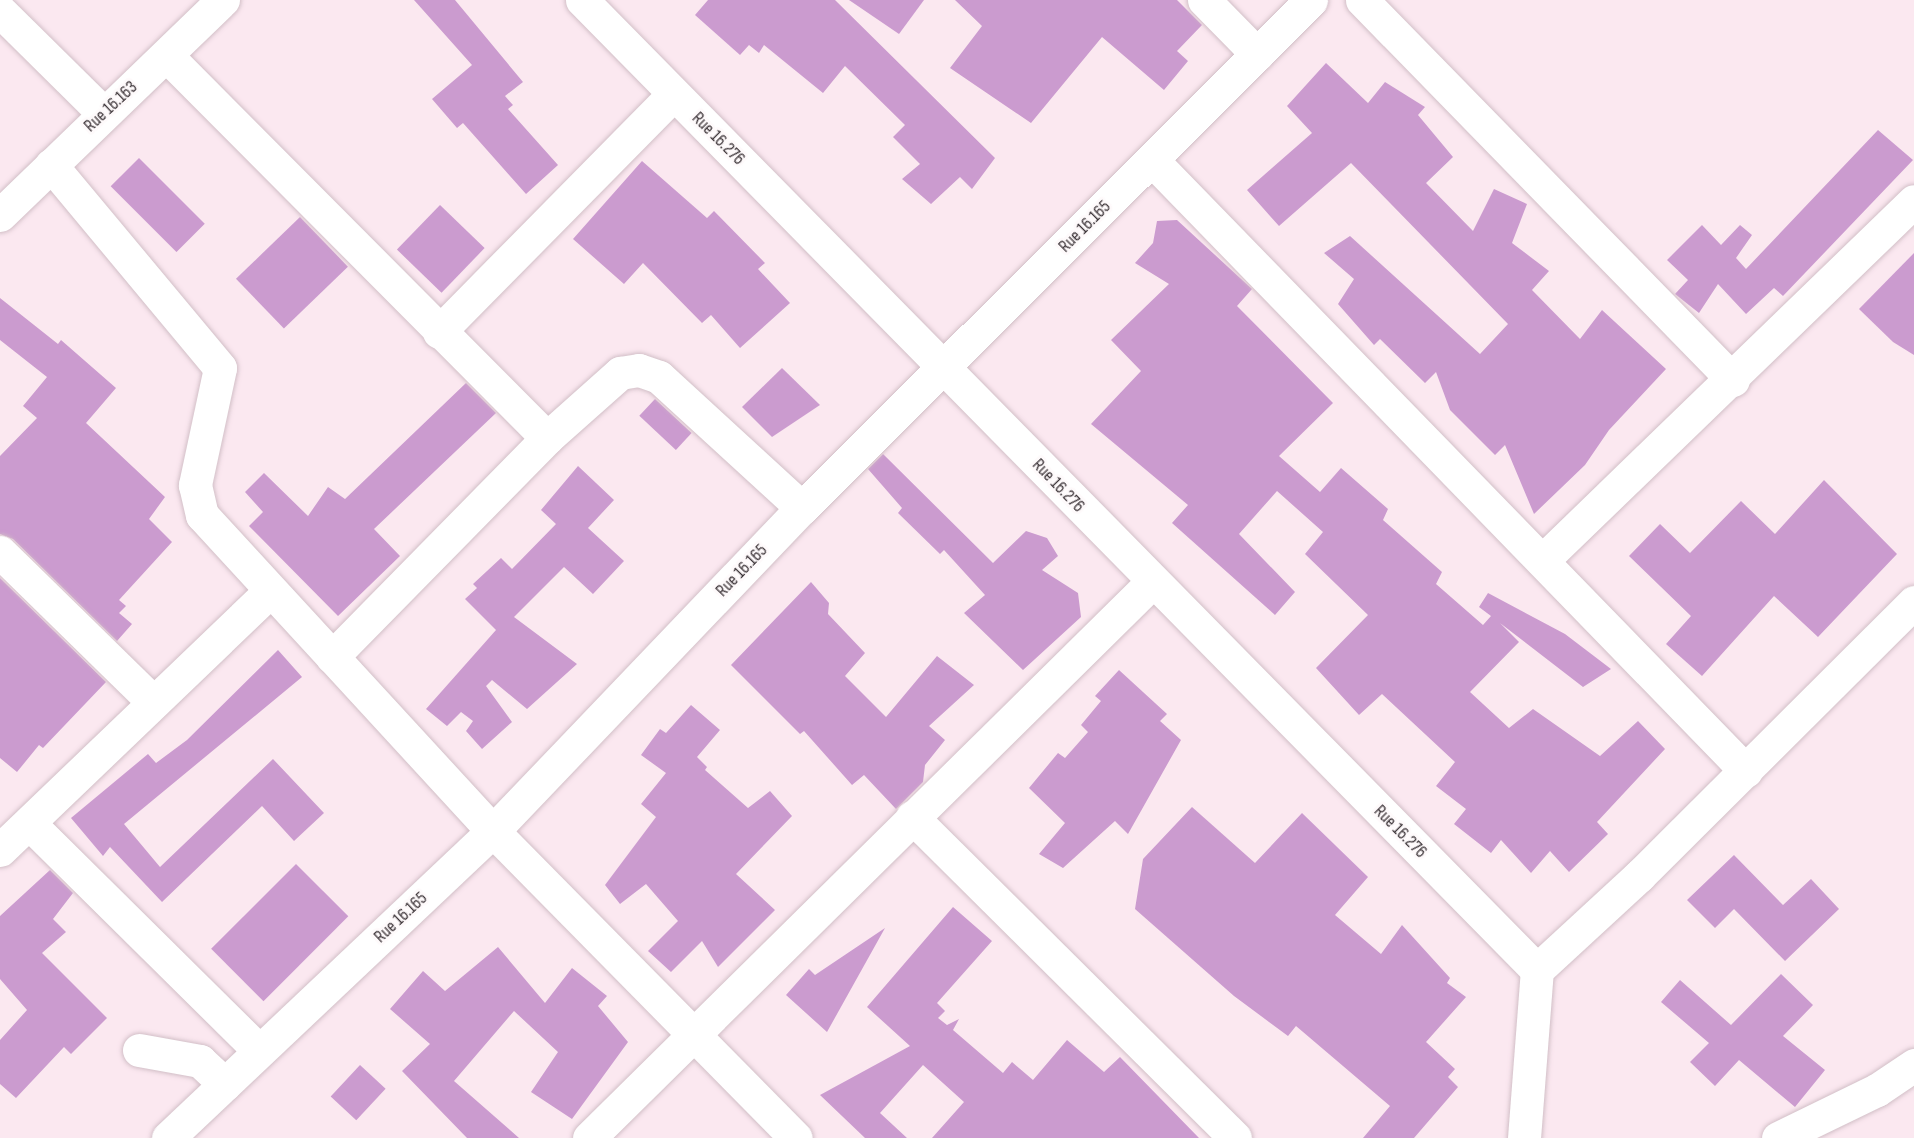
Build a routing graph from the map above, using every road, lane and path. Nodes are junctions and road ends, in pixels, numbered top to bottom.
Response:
1 (223, 0) edge
2 (582, 0) edge
3 (1204, 0) edge
4 (1311, 0) edge
5 (1362, 0) edge
6 (0, 11) edge
7 (1257, 54) junction
8 (167, 56) junction
9 (674, 94) junction
10 (103, 113) junction
11 (1152, 160) junction
12 (51, 165) junction
13 (1914, 201) edge
14 (0, 214) edge
15 (439, 332) junction
16 (944, 368) junction
17 (1733, 380) junction
18 (547, 438) junction
19 (802, 508) junction
20 (0, 552) edge
21 (1544, 561) junction
22 (1152, 582) junction
23 (269, 592) junction
24 (1914, 602) edge
25 (332, 657) junction
26 (153, 702) junction
27 (1746, 771) junction
28 (912, 817) junction
29 (30, 824) junction
30 (493, 831) junction
31 (0, 850) edge
32 (1537, 970) junction
33 (694, 1034) junction
34 (139, 1050) dead end
35 (259, 1051) junction
36 (1914, 1065) edge
37 (225, 1084) junction
38 (168, 1138) edge
39 (589, 1138) edge
40 (796, 1138) edge
41 (1234, 1138) edge
42 (1524, 1138) edge
43 (1779, 1138) edge

1 - 8 street, Rue 16.163
2 - 9 street, Rue 16.276
3 - 7 street
4 - 7 street, Rue 16.165
5 - 17 street
6 - 10 street
7 - 11 street, Rue 16.165
8 - 10 street, Rue 16.163
8 - 15 street
9 - 15 street
9 - 16 street, Rue 16.276
10 - 12 street, Rue 16.163
11 - 16 street, Rue 16.165
11 - 21 street
12 - 14 street, Rue 16.163
12 - 23 street
13 - 17 street
15 - 18 street
16 - 19 street, Rue 16.165
16 - 22 street, Rue 16.276
17 - 21 street
18 - 19 street
18 - 25 street
19 - 30 street, Rue 16.165
20 - 26 street
21 - 27 street
22 - 28 street
22 - 32 street, Rue 16.276
23 - 25 street
23 - 26 street
24 - 27 street
25 - 30 street
26 - 29 street
27 - 32 street
28 - 33 street
28 - 41 street
29 - 31 street
29 - 35 street
30 - 33 street
30 - 35 street, Rue 16.165
32 - 42 street
33 - 39 street
33 - 40 street
34 - 37 street
35 - 37 street, Rue 16.165
36 - 43 street
37 - 38 street, Rue 16.165

